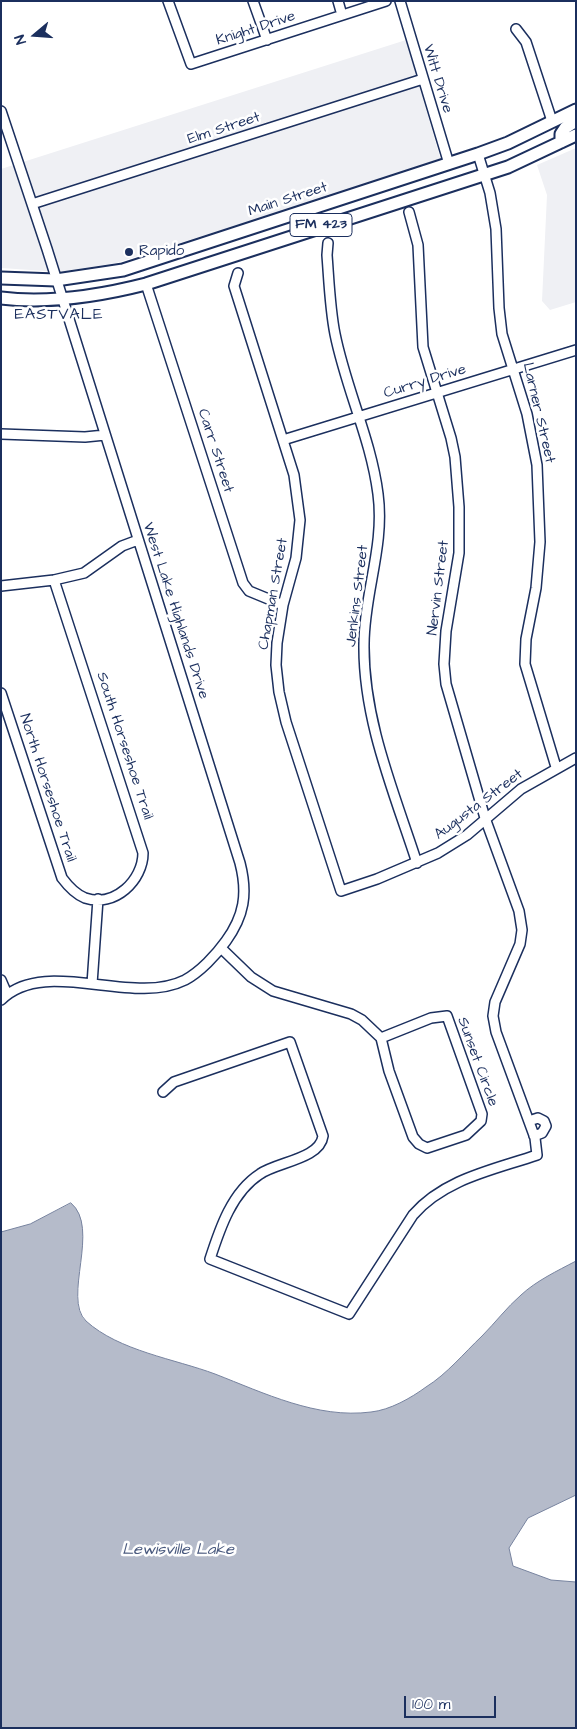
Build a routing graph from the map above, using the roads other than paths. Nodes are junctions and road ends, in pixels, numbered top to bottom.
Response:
1 (168, 1) edge
2 (253, 1) edge
3 (338, 1) edge
4 (386, 1) edge
5 (400, 1) edge
6 (342, 15) junction
7 (516, 29) dead end
8 (267, 40) junction
9 (423, 79) junction
10 (576, 110) edge
11 (1, 111) edge
12 (552, 122) junction
13 (576, 122) edge
14 (576, 135) edge
15 (561, 142) junction
16 (478, 154) junction
17 (449, 164) junction
18 (485, 174) junction
19 (32, 204) junction
20 (409, 212) dead end
21 (328, 244) dead end
22 (238, 272) dead end
23 (1, 278) edge
24 (56, 280) junction
25 (146, 284) junction
26 (1, 298) edge
27 (62, 299) junction
28 (576, 350) edge
29 (514, 369) junction
30 (437, 392) junction
31 (360, 416) junction
32 (1, 434) edge
33 (105, 435) junction
34 (283, 440) junction
35 (138, 540) junction
36 (54, 580) junction
37 (1, 586) edge
38 (283, 605) junction
39 (1, 693) edge
40 (576, 758) edge
41 (556, 767) junction
42 (486, 818) junction
43 (417, 863) junction
44 (341, 891) joint
45 (98, 899) junction
46 (221, 948) junction
47 (1, 980) edge
48 (92, 984) junction
49 (4, 997) edge
50 (381, 1038) junction
51 (163, 1092) dead end
52 (529, 1121) junction
53 (534, 1136) junction

1 - 8 street, Knight Drive
2 - 8 street
3 - 6 street
4 - 6 street, Knight Drive
5 - 9 street, Witt Drive
6 - 8 street, Knight Drive
7 - 12 street
9 - 17 street, Witt Drive
9 - 19 street, Elm Street
10 - 12 main road, Main Street / FM 423
11 - 19 street, West Lake Highlands Drive
12 - 16 main road, Main Street / FM 423
13 - 15 main road
14 - 15 main road, FM 423
15 - 18 main road, FM 423
16 - 17 main road, Main Street / FM 423
16 - 18 street, Larner Street
17 - 24 main road, Main Street / FM 423
18 - 25 main road, FM 423
18 - 29 street, Larner Street
19 - 24 street, West Lake Highlands Drive
20 - 30 street, Nervin Street
21 - 31 street, Jenkins Street
22 - 34 street, Chapman Street
23 - 24 main road, Main Street / FM 423
24 - 27 street, West Lake Highlands Drive
25 - 27 main road, FM 423
25 - 38 street, Carr Street
26 - 27 main road, FM 423
27 - 33 street, West Lake Highlands Drive
28 - 29 street, Curry Drive
29 - 30 street, Curry Drive
29 - 41 street, Larner Street
30 - 31 street, Curry Drive
30 - 42 street, Nervin Street
31 - 34 street, Curry Drive
31 - 43 street, Jenkins Street
32 - 33 street
33 - 35 street, West Lake Highlands Drive
34 - 38 street, Chapman Street
35 - 36 street
35 - 46 street, West Lake Highlands Drive
36 - 37 street
36 - 45 street, South Horseshoe Trail
38 - 44 street, Chapman Street
39 - 45 street, North Horseshoe Trail
40 - 41 street, Augusta Street
41 - 42 street, Augusta Street
42 - 43 street, Augusta Street
42 - 52 street, Nervin Street
43 - 44 street, Augusta Street
45 - 48 street
46 - 48 street, West Lake Highlands Drive
46 - 50 street
47 - 49 street
48 - 49 street, West Lake Highlands Drive
50 - 50 street, Sunset Circle
51 - 53 street
52 - 53 street, Nervin Street
52 - 53 street

